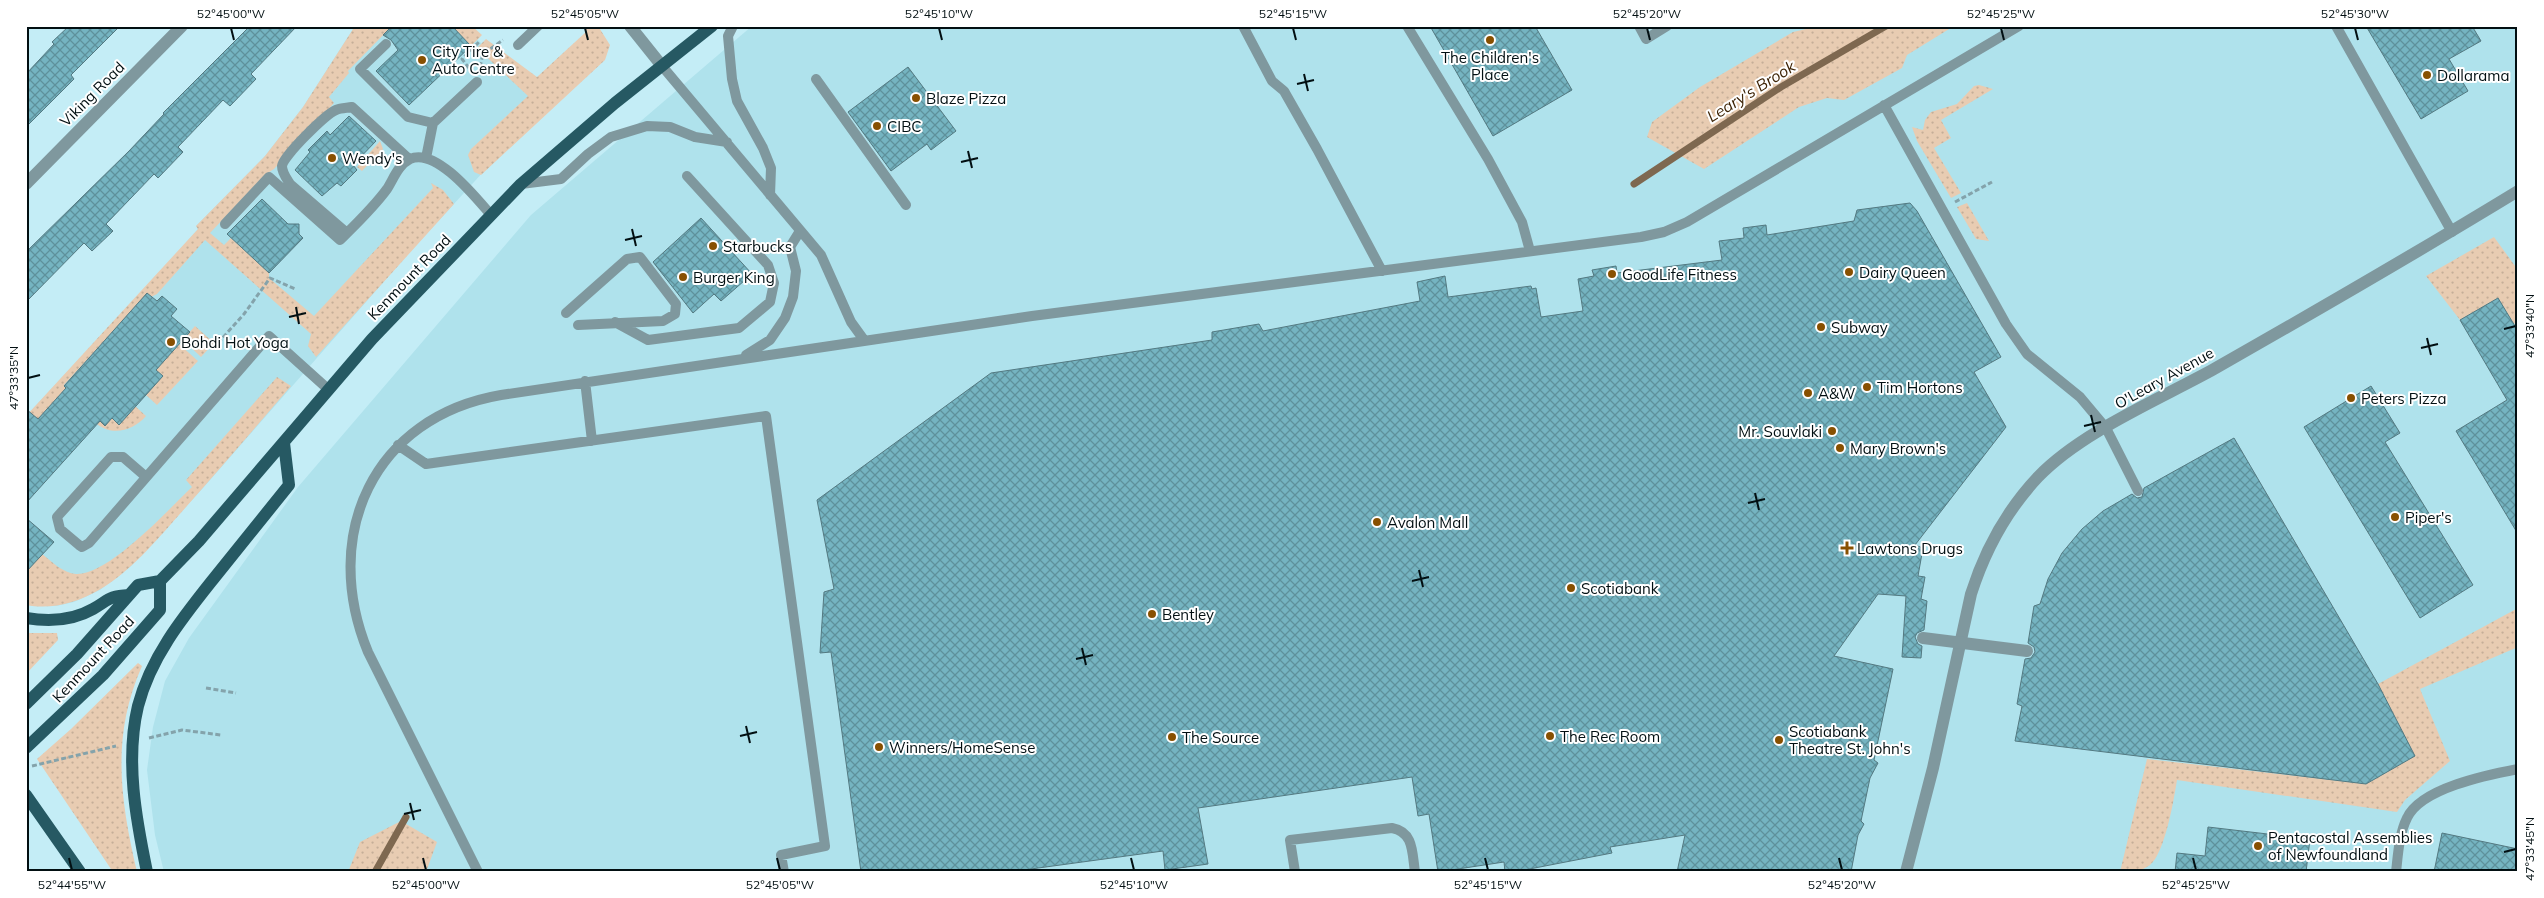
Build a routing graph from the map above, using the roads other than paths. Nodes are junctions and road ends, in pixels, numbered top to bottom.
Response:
1 (182, 26) edge
2 (538, 26) edge
3 (630, 26) edge
4 (712, 26) edge
5 (733, 26) edge
6 (1243, 26) edge
7 (1407, 26) edge
8 (1639, 26) edge
9 (1667, 26) edge
10 (2019, 26) edge
11 (2336, 26) edge
12 (386, 44) dead end
13 (518, 46) dead end
14 (662, 66) junction
15 (816, 79) dead end
16 (478, 82) road end
17 (1884, 105) junction
18 (433, 123) junction
19 (727, 142) junction
20 (426, 158) junction
21 (409, 159) junction
22 (688, 176) dead end
23 (26, 184) edge
24 (521, 184) junction
25 (2518, 191) edge
26 (770, 195) junction
27 (906, 205) dead end
28 (491, 215) junction
29 (225, 224) dead end
30 (800, 231) junction
31 (2452, 232) junction
32 (347, 233) junction
33 (1530, 251) junction
34 (1382, 271) junction
35 (566, 313) dead end
36 (616, 322) junction
37 (578, 324) dead end
38 (864, 340) junction
39 (741, 358) junction
40 (584, 381) junction
41 (329, 390) junction
42 (2106, 428) junction
43 (592, 441) junction
44 (284, 442) junction
45 (398, 445) junction
46 (146, 476) junction
47 (2138, 491) dead end
48 (160, 581) junction
49 (128, 595) junction
50 (26, 618) edge
51 (1923, 638) dead end
52 (2027, 651) dead end
53 (26, 704) edge
54 (26, 748) edge
55 (2518, 769) edge
56 (26, 796) edge
57 (80, 872) edge
58 (148, 872) edge
59 (478, 872) edge
60 (784, 872) edge
61 (1295, 872) edge
62 (1414, 872) edge
63 (1906, 872) edge
64 (2396, 872) edge

1 - 23 street, Viking Road
2 - 13 lane
3 - 14 street
4 - 14 main road, Kenmount Road
5 - 26 lane
6 - 34 lane
7 - 33 lane
8 - 9 lane
10 - 17 lane
11 - 31 lane
12 - 18 lane
14 - 19 lane
14 - 24 main road, Kenmount Road
15 - 27 lane
16 - 18 lane
17 - 33 lane
17 - 42 lane
18 - 20 lane
19 - 24 lane
19 - 26 lane
20 - 21 lane
20 - 28 lane
21 - 32 lane
21 - 32 lane
22 - 36 lane
24 - 28 main road, Kenmount Road
25 - 31 street, O'Leary Avenue
26 - 30 lane
28 - 41 main road, Kenmount Road
29 - 32 lane
30 - 38 lane
30 - 39 lane
31 - 42 street, O'Leary Avenue
33 - 34 lane
34 - 38 lane
35 - 36 lane
36 - 37 lane
38 - 39 lane
39 - 40 lane
40 - 43 lane
40 - 45 lane
41 - 44 main road, Kenmount Road
41 - 46 lane
42 - 47 lane
42 - 63 street, O'Leary Avenue
43 - 45 lane
43 - 60 lane
44 - 48 main road, Kenmount Road
44 - 58 main road
45 - 59 lane
46 - 46 lane
48 - 49 main road, Kenmount Road
48 - 54 main road, Kenmount Road
49 - 50 main road
49 - 53 main road, Kenmount Road
51 - 52 street, bridge
55 - 64 lane
56 - 57 main road
61 - 62 lane

